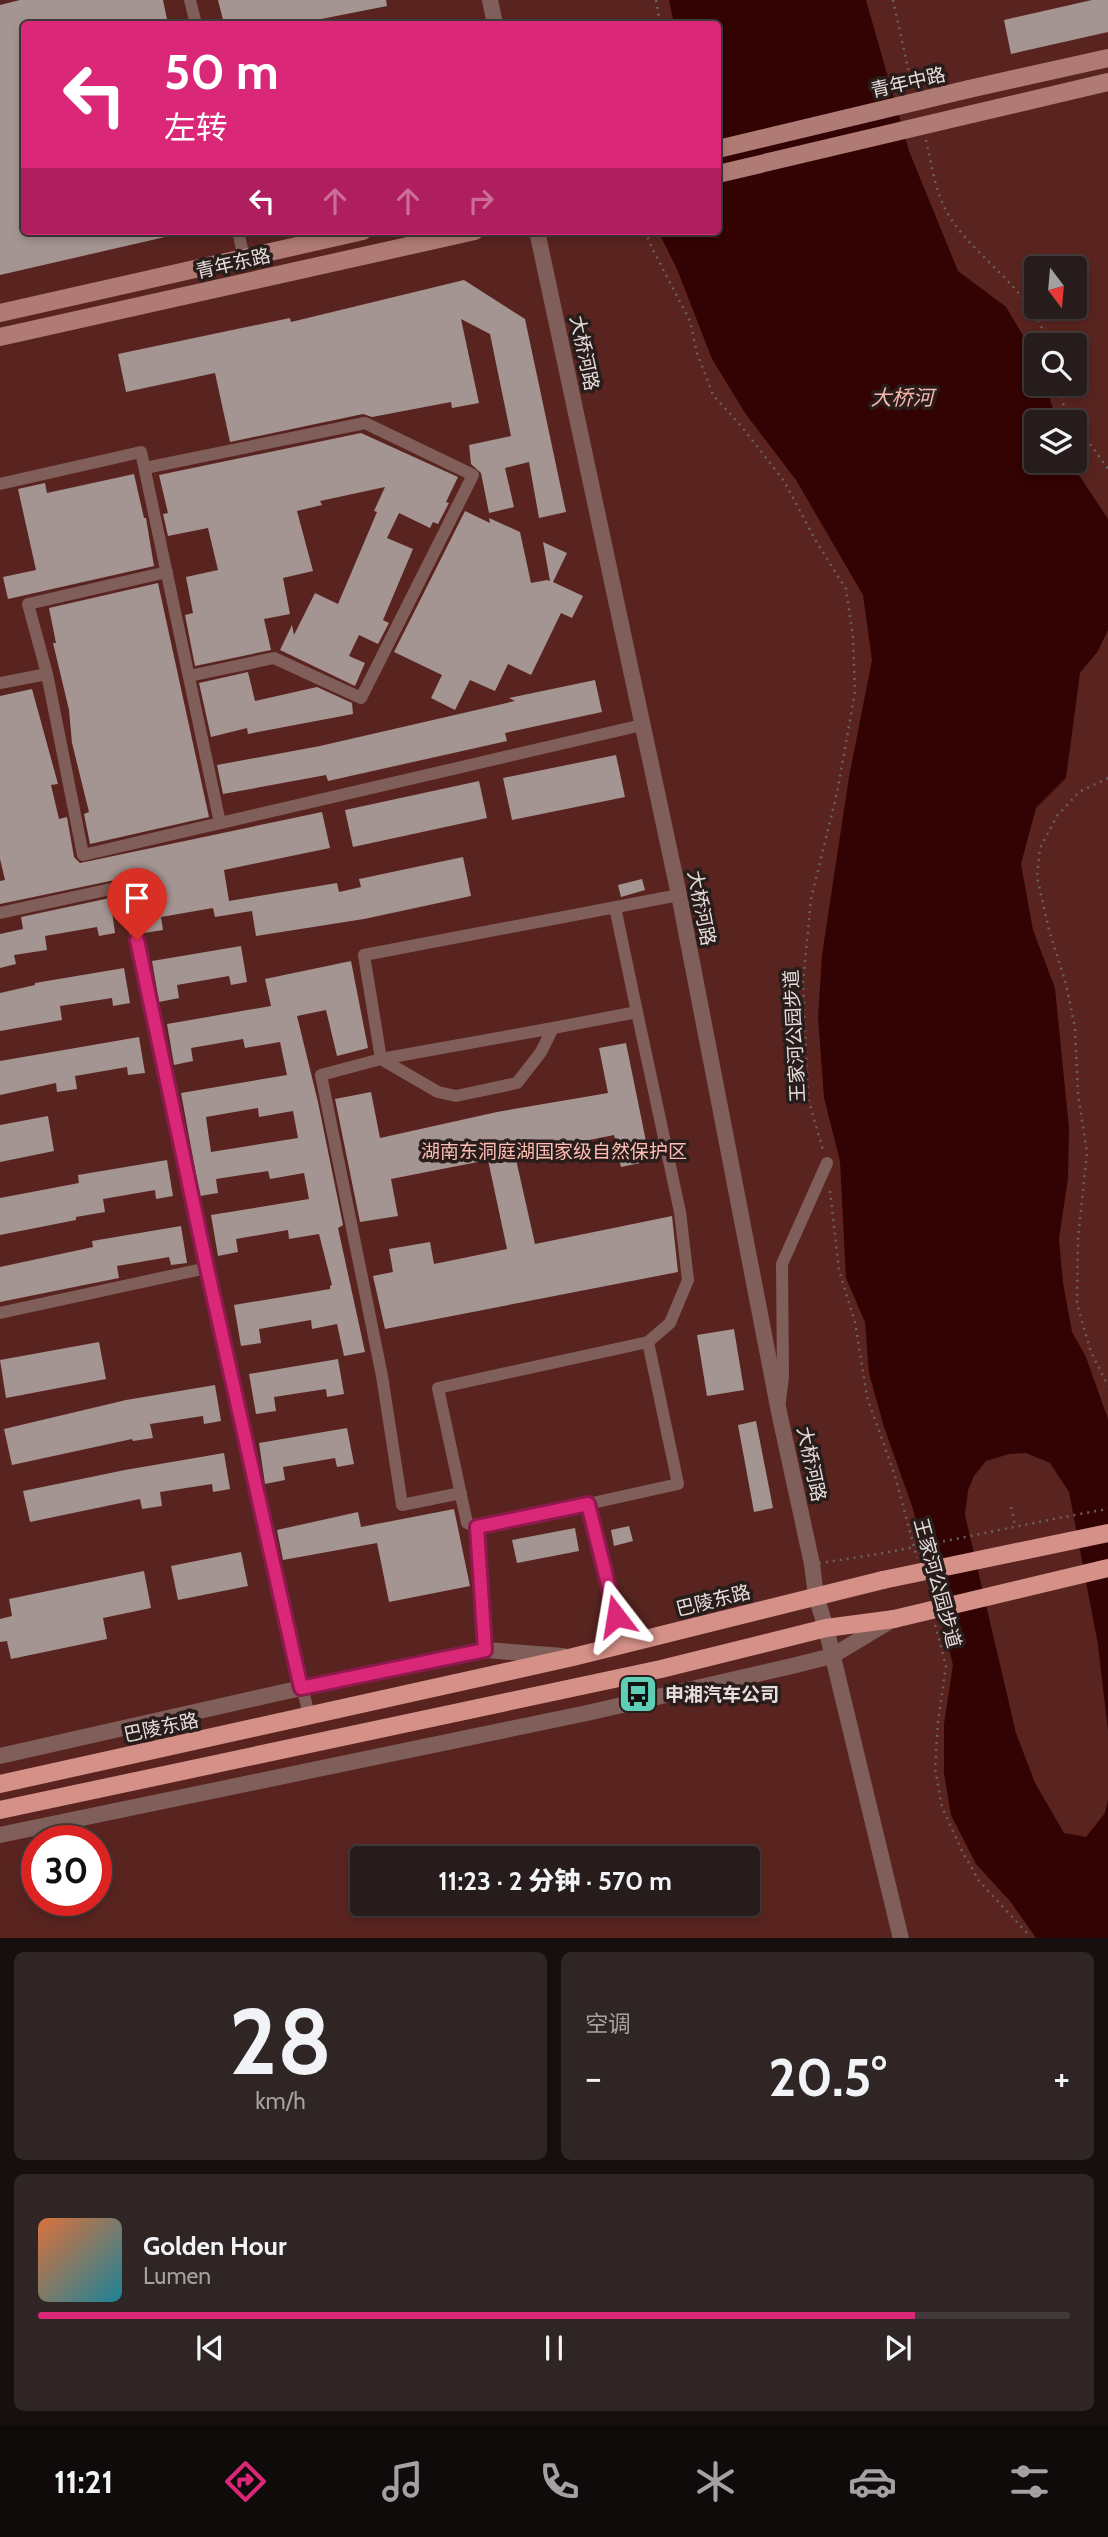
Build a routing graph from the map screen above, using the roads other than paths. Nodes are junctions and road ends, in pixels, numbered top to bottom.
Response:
1 (190, 0) edge
2 (490, 0) edge
3 (194, 21) edge
4 (494, 21) edge
5 (1108, 58) edge
6 (1108, 82) edge
7 (721, 148) edge
8 (721, 173) edge
9 (239, 235) edge
10 (345, 235) edge
11 (457, 235) edge
12 (538, 235) edge
13 (244, 258) junction
14 (0, 313) edge
15 (0, 337) edge
16 (145, 468) junction
17 (0, 484) edge
18 (167, 572) junction
19 (47, 674) junction
20 (189, 676) junction
21 (0, 683) edge
22 (642, 725) junction
23 (220, 823) junction
24 (679, 895) junction
25 (615, 907) junction
26 (0, 914) edge
27 (636, 1012) junction
28 (553, 1028) junction
29 (381, 1059) junction
30 (827, 1163) road end
31 (207, 1268) junction
32 (0, 1313) edge
33 (648, 1342) junction
34 (779, 1412) junction
35 (461, 1493) junction
36 (588, 1504) junction
37 (477, 1527) junction
38 (1108, 1533) edge
39 (1108, 1567) edge
40 (816, 1596) junction
41 (616, 1616) dead end
42 (894, 1619) junction
43 (826, 1628) junction
44 (485, 1650) junction
45 (832, 1656) junction
46 (573, 1657) junction
47 (301, 1688) junction
48 (309, 1716) junction
49 (0, 1756) edge
50 (0, 1784) edge
51 (0, 1810) edge
52 (0, 1835) edge
53 (901, 1938) edge

1 - 3 street
2 - 4 street
5 - 7 main road, 青年中路, bridge
6 - 8 main road, bridge
9 - 13 street
10 - 13 main road, 青年东路
11 - 15 main road, 青年东路
12 - 22 street, 大桥河路
13 - 14 main road, 青年东路
16 - 17 street
16 - 18 street
16 - 20 street
18 - 19 street
18 - 20 street
19 - 21 street
19 - 23 street
20 - 23 street
22 - 23 street
22 - 24 street, 大桥河路
24 - 25 street
24 - 34 street, 大桥河路
25 - 27 street
25 - 29 street
26 - 31 street
27 - 28 street
27 - 33 street
28 - 29 street
28 - 29 street
29 - 35 street
30 - 34 street
31 - 32 street
31 - 47 street
33 - 35 street
33 - 36 street
34 - 40 street, 大桥河路
35 - 37 street
36 - 37 street
36 - 41 street
37 - 44 street
38 - 40 main road, 巴陵东路, bridge
39 - 42 main road, bridge
40 - 43 street, 大桥河路
40 - 46 main road, 巴陵东路
42 - 43 main road
42 - 45 street
43 - 45 street, 大桥河路
43 - 51 main road
44 - 46 street
44 - 47 street
45 - 52 street
45 - 53 street, 大桥河路
46 - 48 main road, 巴陵东路
47 - 48 street
47 - 49 street
48 - 50 main road, 巴陵东路

